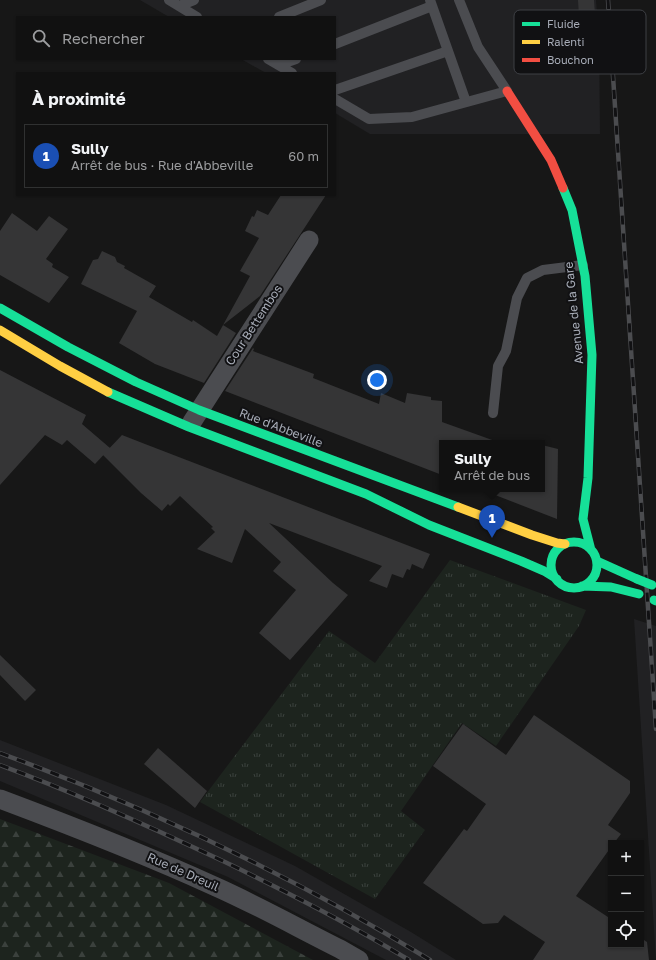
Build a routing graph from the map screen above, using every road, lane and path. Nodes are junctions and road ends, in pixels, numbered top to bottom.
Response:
1 (169, 0) edge
2 (194, 0) edge
3 (321, 0) edge
4 (459, 0) edge
5 (431, 3) edge
6 (179, 6) junction
7 (195, 16) edge
8 (281, 16) edge
9 (336, 44) edge
10 (448, 51) junction
11 (270, 60) edge
12 (293, 60) edge
13 (279, 65) junction
14 (290, 72) edge
15 (336, 90) edge
16 (507, 91) junction
17 (336, 100) edge
18 (466, 102) junction
19 (309, 240) dead end
20 (582, 265) junction
21 (0, 308) edge
22 (0, 319) edge
23 (0, 330) edge
24 (105, 379) dead end
25 (125, 388) dead end
26 (493, 413) dead end
27 (194, 418) junction
28 (358, 480) dead end
29 (583, 519) junction
30 (500, 534) dead end
31 (568, 543) junction
32 (592, 550) junction
33 (556, 553) junction
34 (597, 561) junction
35 (557, 579) junction
36 (654, 585) edge
37 (582, 586) junction
38 (655, 600) edge
39 (0, 799) edge
40 (359, 960) edge

1 - 6 lane
2 - 6 lane
3 - 8 lane
4 - 16 lane
5 - 9 lane
5 - 10 lane
6 - 7 lane
10 - 15 lane
10 - 18 lane
11 - 13 lane
12 - 13 lane
13 - 14 lane
16 - 18 lane
16 - 20 main road, Avenue de la Gare
17 - 18 lane
19 - 27 street, Cour Bettembos
20 - 26 lane
20 - 29 main road, Avenue de la Gare
21 - 27 main road, Rue d'Abbeville
22 - 24 lane
23 - 27 main road, Rue d'Abbeville
25 - 27 lane
27 - 28 lane
27 - 31 main road, Rue d'Abbeville
27 - 35 main road, Rue d'Abbeville
29 - 31 street
29 - 32 main road, Avenue de la Gare
30 - 33 lane
31 - 32 main road
31 - 33 main road
32 - 34 main road
33 - 35 main road
34 - 36 main road, bridge
34 - 37 main road
35 - 37 main road
37 - 38 main road
39 - 40 street, Rue de Dreuil

